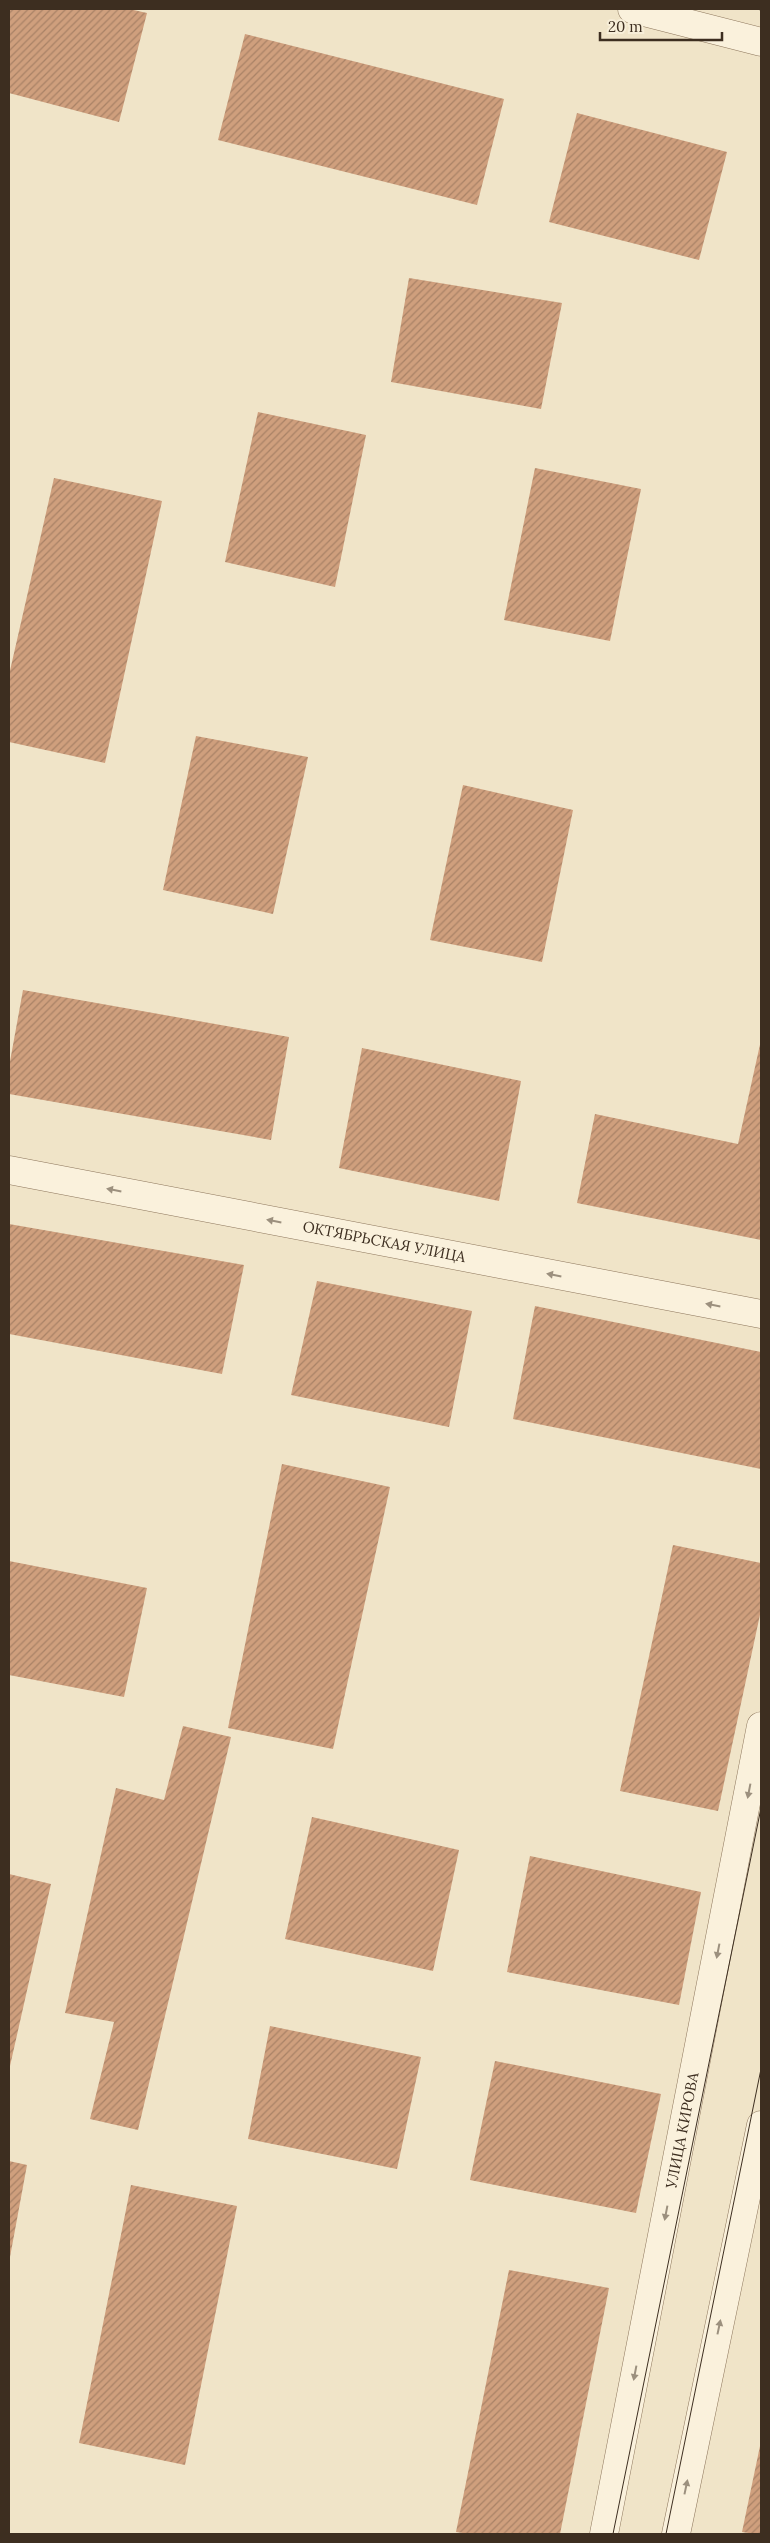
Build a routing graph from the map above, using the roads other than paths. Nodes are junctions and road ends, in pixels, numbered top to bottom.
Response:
1 (632, 9) edge
2 (761, 42) edge
3 (9, 1170) edge
4 (761, 1314) edge
5 (761, 1726) edge
6 (761, 2125) edge
7 (604, 2534) edge
8 (676, 2534) edge

1 - 2 street
4 -> 3 street, ОКТЯБРЬСКАЯ УЛИЦА
5 -> 7 street, УЛИЦА КИРОВА
8 -> 6 street

